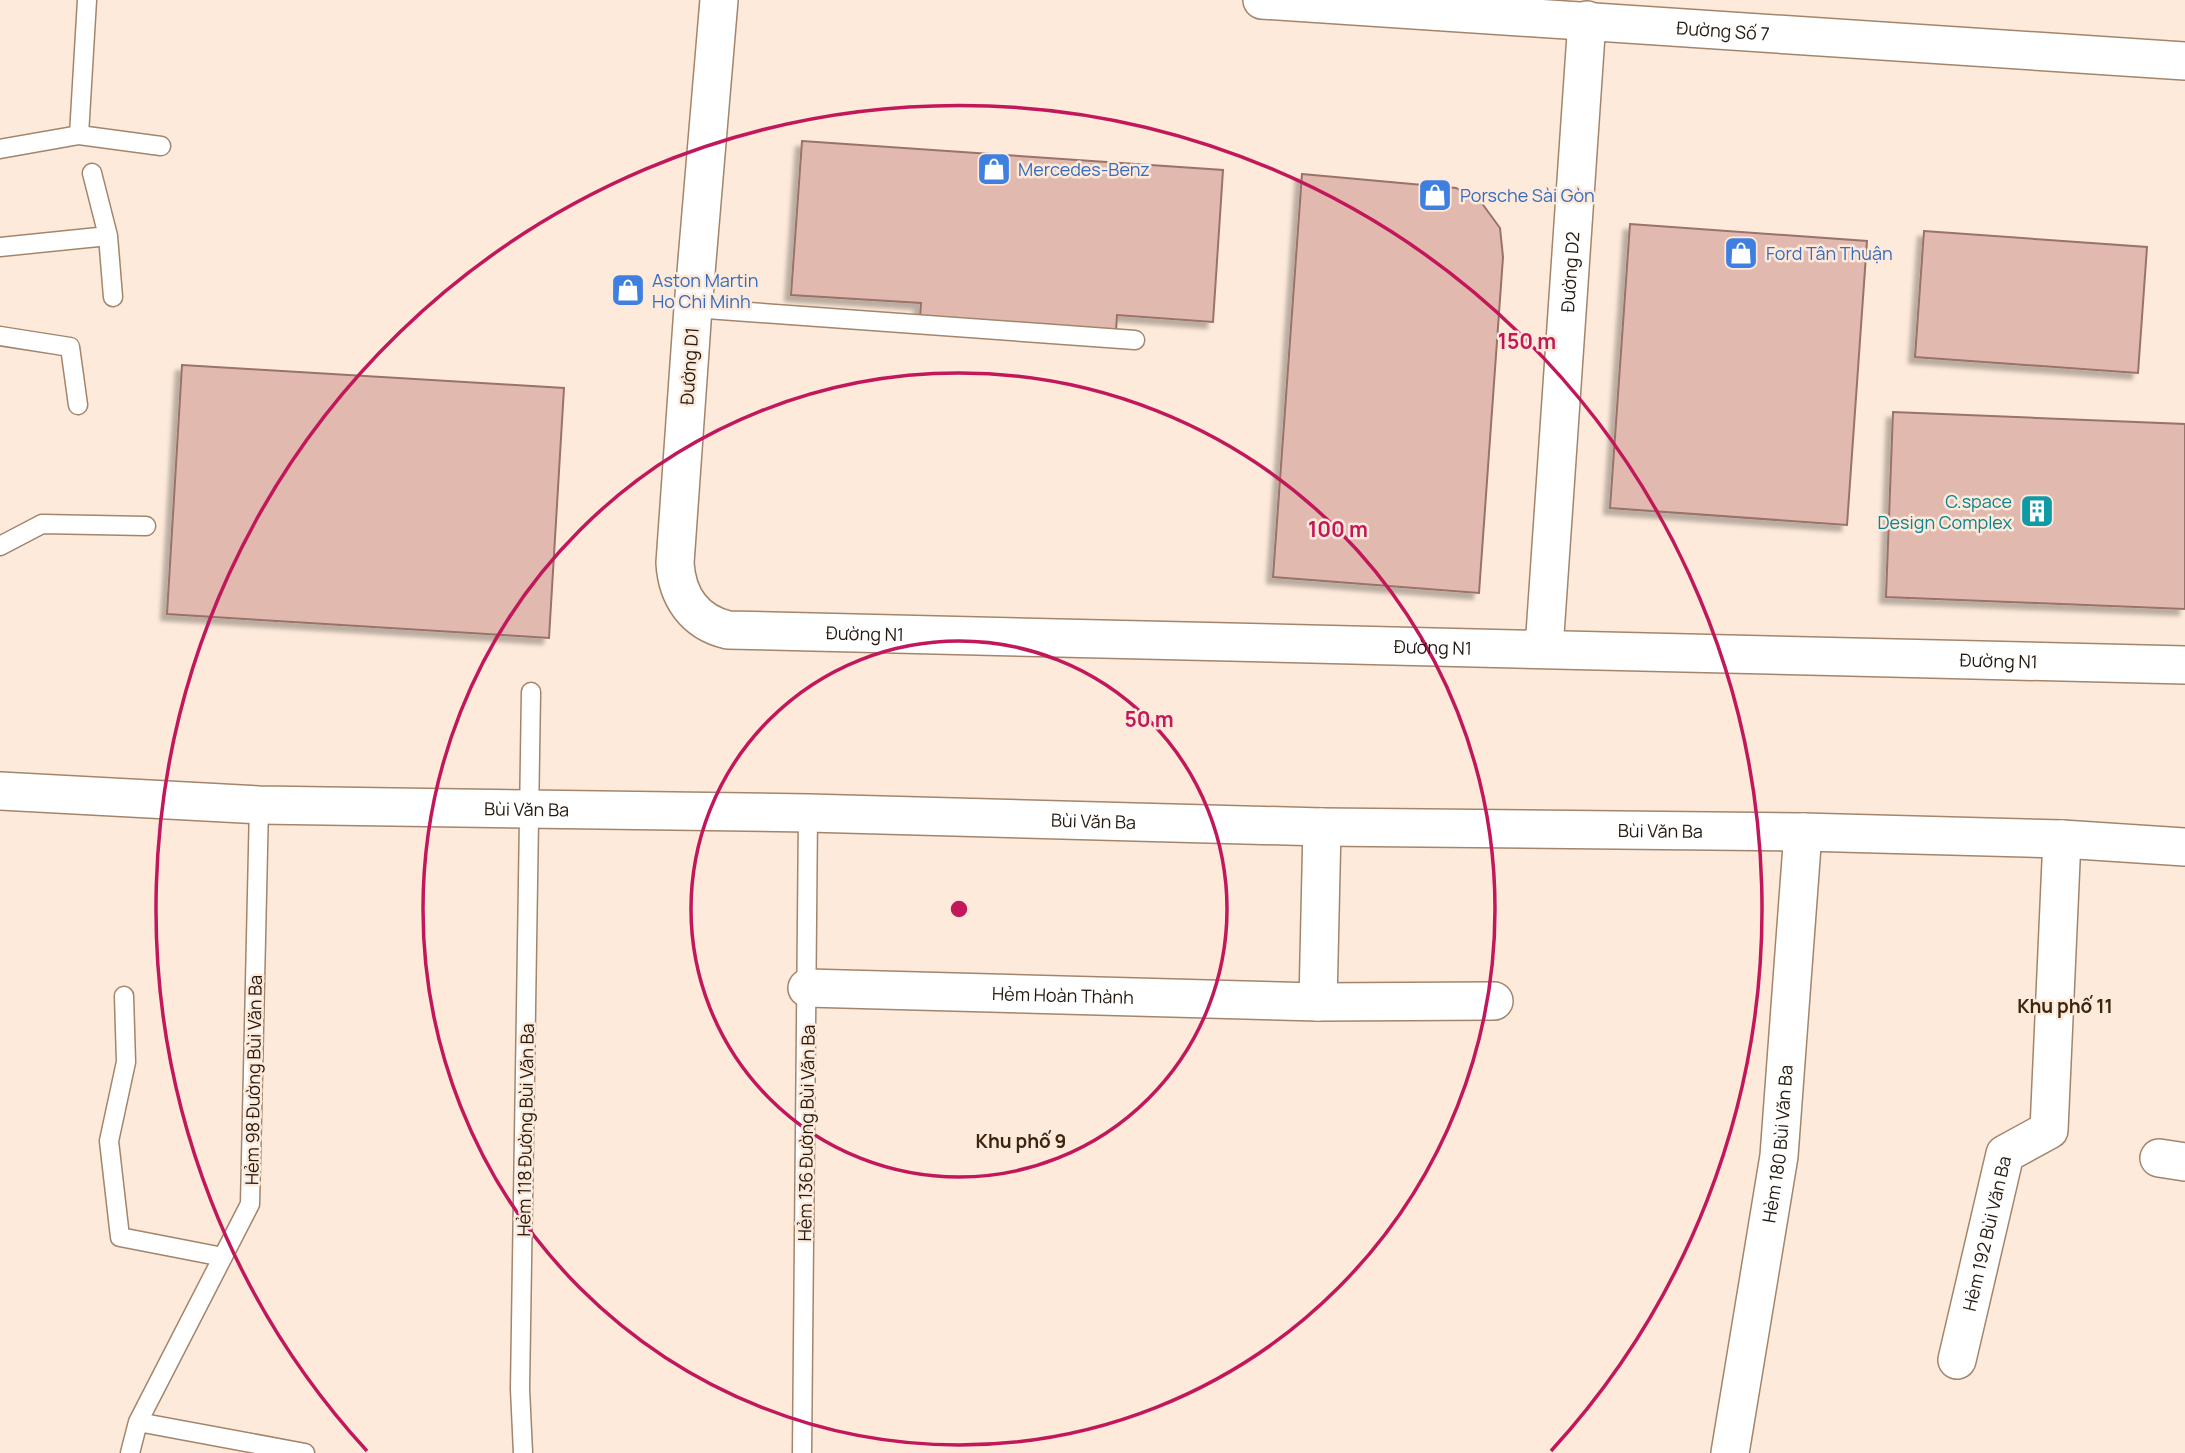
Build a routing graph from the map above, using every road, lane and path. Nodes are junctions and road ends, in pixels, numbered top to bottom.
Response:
1 (87, 0) edge
2 (719, 0) edge
3 (1262, 0) edge
4 (1587, 20) junction
5 (2185, 61) edge
6 (79, 135) junction
7 (161, 146) dead end
8 (0, 149) edge
9 (92, 173) dead end
10 (108, 236) junction
11 (0, 247) edge
12 (113, 297) dead end
13 (694, 308) junction
14 (0, 336) edge
15 (1135, 340) dead end
16 (78, 405) dead end
17 (146, 526) dead end
18 (0, 546) edge
19 (688, 605) joint
20 (1544, 649) junction
21 (2185, 665) edge
22 (531, 692) dead end
23 (0, 790) edge
24 (259, 805) junction
25 (530, 807) junction
26 (808, 813) junction
27 (1322, 827) junction
28 (1803, 832) junction
29 (2062, 839) junction
30 (2185, 847) edge
31 (807, 988) junction
32 (124, 996) dead end
33 (1494, 1001) dead end
34 (1318, 1002) junction
35 (223, 1257) junction
36 (1957, 1360) dead end
37 (138, 1422) junction
38 (130, 1453) edge
39 (305, 1453) edge
40 (523, 1453) edge
41 (803, 1453) edge
42 (1730, 1453) edge

1 - 6 lane
2 - 13 street, Đường D1
3 - 4 street, Đường Số 7
4 - 5 street, Đường Số 7
4 - 20 street, Đường D2
6 - 7 lane
6 - 8 lane
9 - 10 lane
10 - 11 lane
10 - 12 lane
13 - 15 lane
13 - 19 street, Đường D1
14 - 16 lane
17 - 18 lane
19 - 20 street, Đường N1
20 - 21 street, Đường N1
22 - 25 lane, Hẻm 118 Đường Bùi Văn Ba
23 - 24 street, Bùi Văn Ba
24 - 25 street, Bùi Văn Ba
24 - 35 lane, Hẻm 98 Đường Bùi Văn Ba
25 - 26 street, Bùi Văn Ba
25 - 40 lane, Hẻm 118 Đường Bùi Văn Ba
26 - 27 street, Bùi Văn Ba
26 - 31 lane, Hẻm 136 Đường Bùi Văn Ba
27 - 28 street, Bùi Văn Ba
27 - 34 street
28 - 29 street, Bùi Văn Ba
28 - 42 street, Hẻm 180 Bùi Văn Ba
29 - 30 street, Bùi Văn Ba
29 - 36 street, Hẻm 192 Bùi Văn Ba
31 - 34 street, Hẻm Hoàn Thành
31 - 41 lane, Hẻm 136 Đường Bùi Văn Ba
32 - 35 lane
33 - 34 street, Hẻm Hoàn Thành
35 - 37 lane, Hẻm 98 Đường Bùi Văn Ba
37 - 38 lane, Hẻm 98 Đường Bùi Văn Ba
37 - 39 lane

